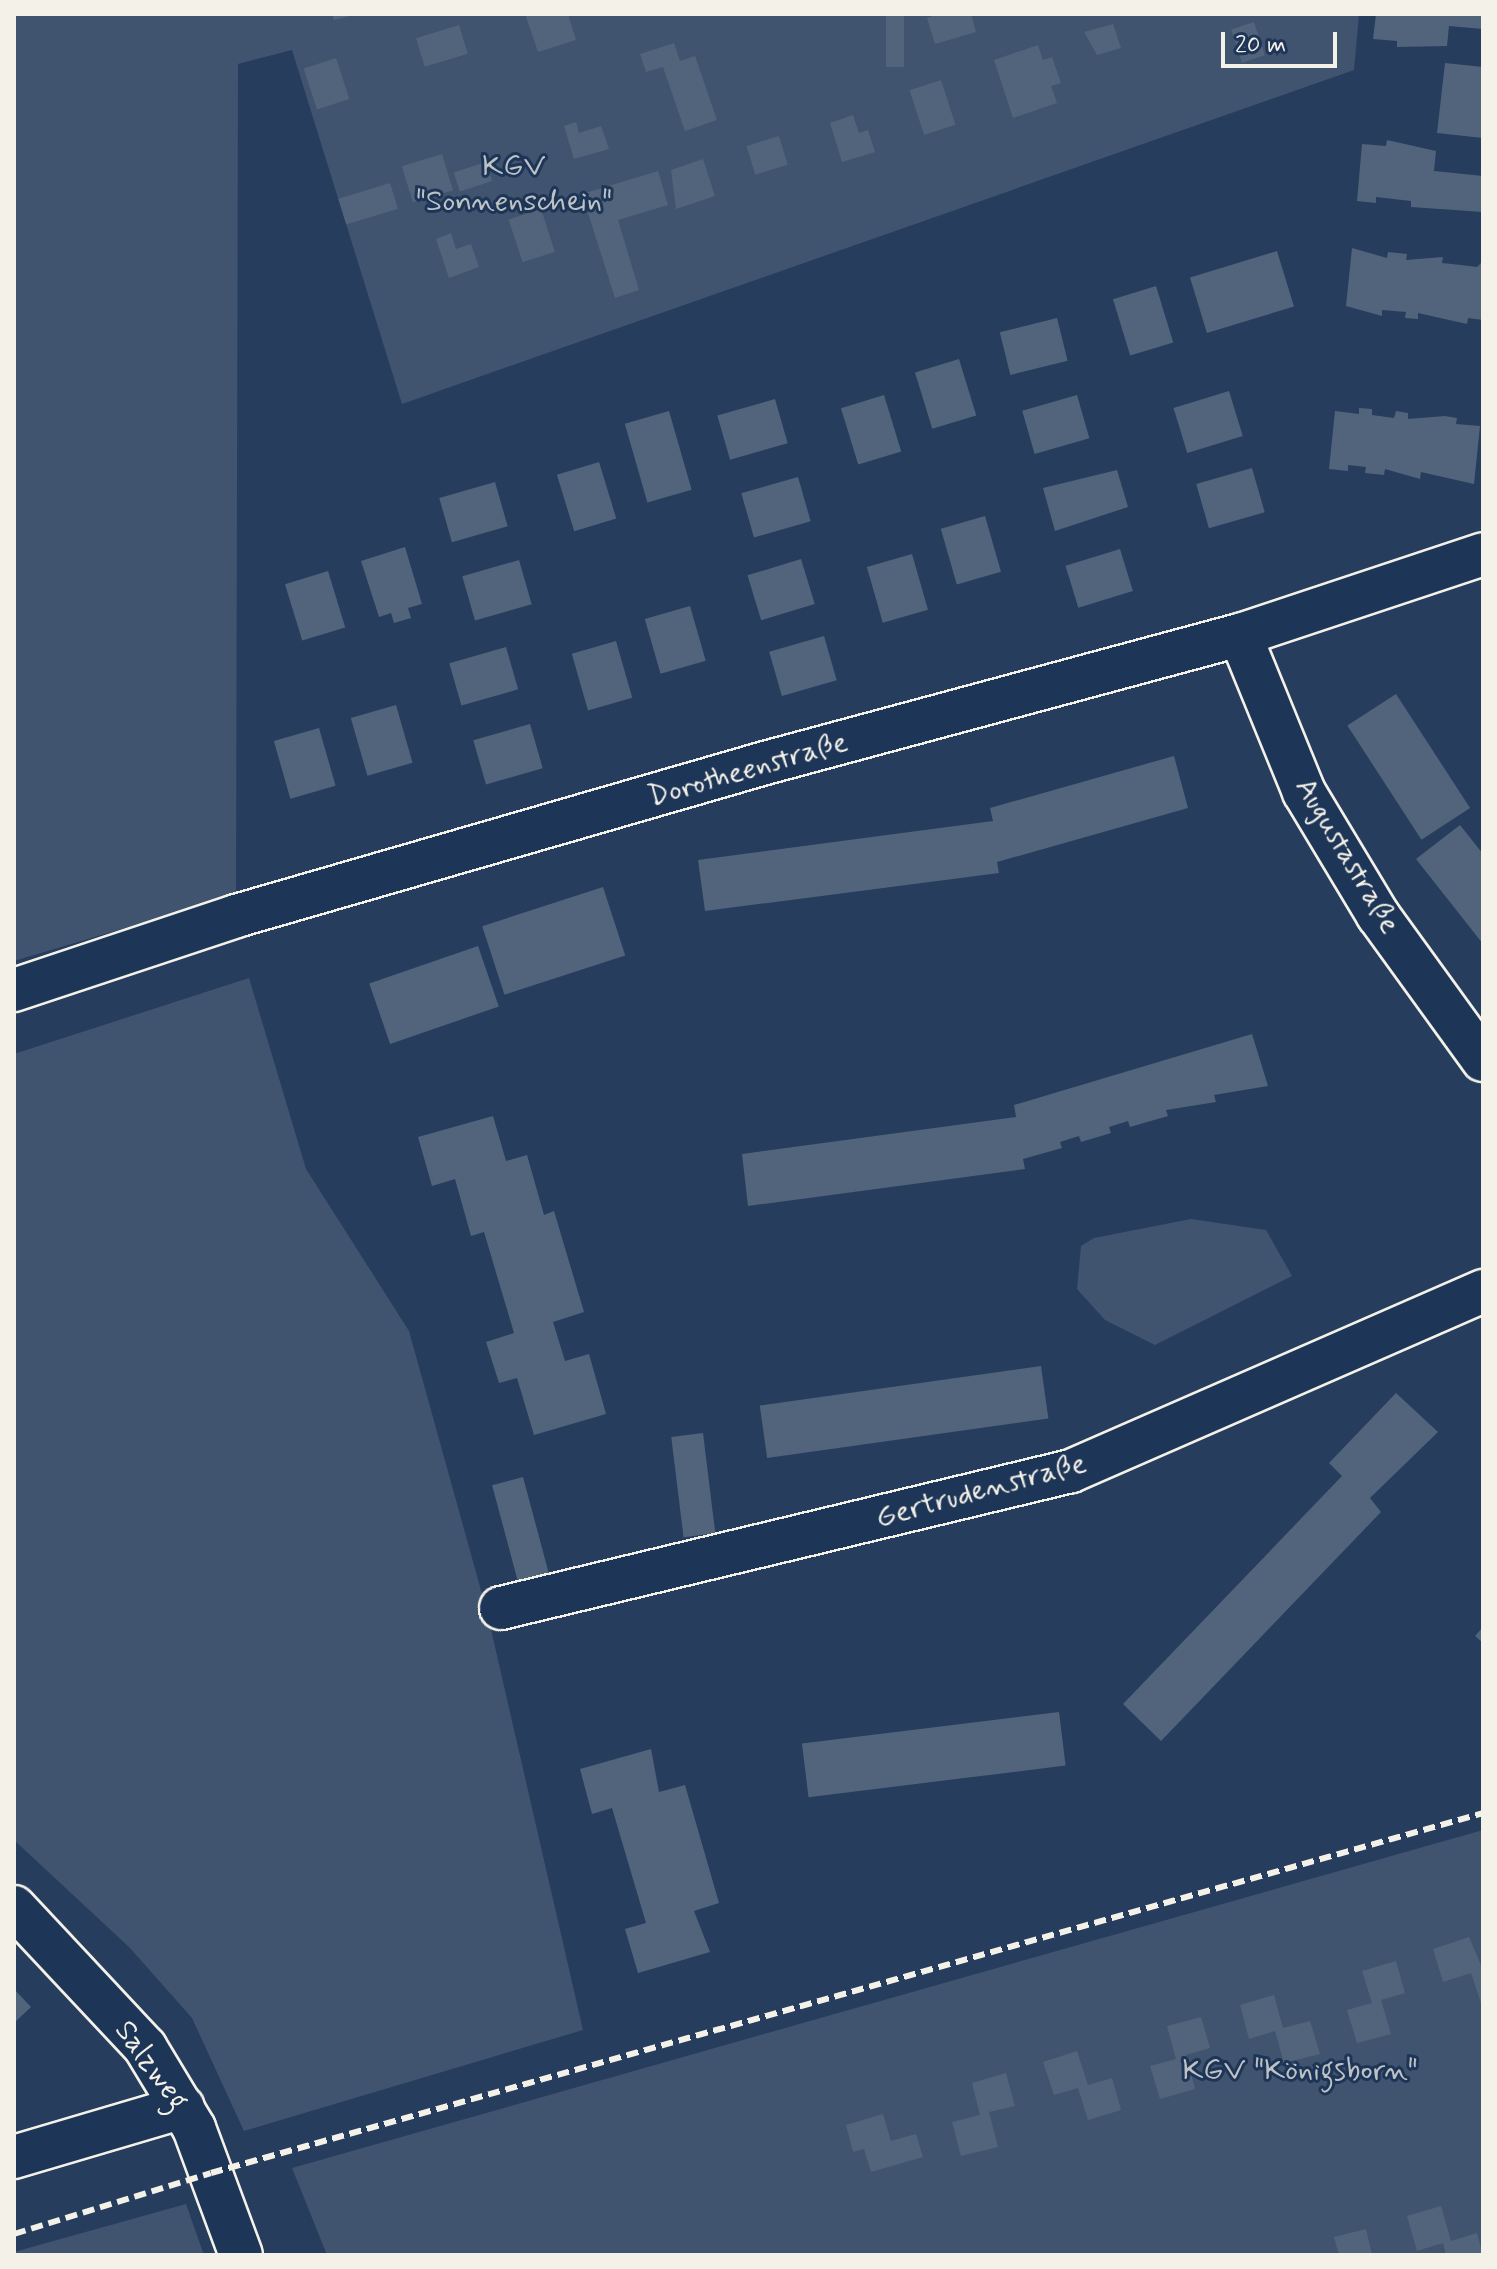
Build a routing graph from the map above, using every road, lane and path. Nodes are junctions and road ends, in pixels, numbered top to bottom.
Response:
1 (1483, 554) edge
2 (1240, 635) junction
3 (14, 990) edge
4 (1483, 1060) edge
5 (1483, 1291) edge
6 (501, 1608) dead end
7 (14, 1907) edge
8 (183, 2107) junction
9 (14, 2157) edge
10 (241, 2255) edge

1 - 2 street, Dorotheenstraße
2 - 3 street, Dorotheenstraße
2 - 4 street, Augustastraße
5 - 6 street, Gertrudenstraße
7 - 8 street, Salzweg
8 - 9 street
8 - 10 street, Salzweg

